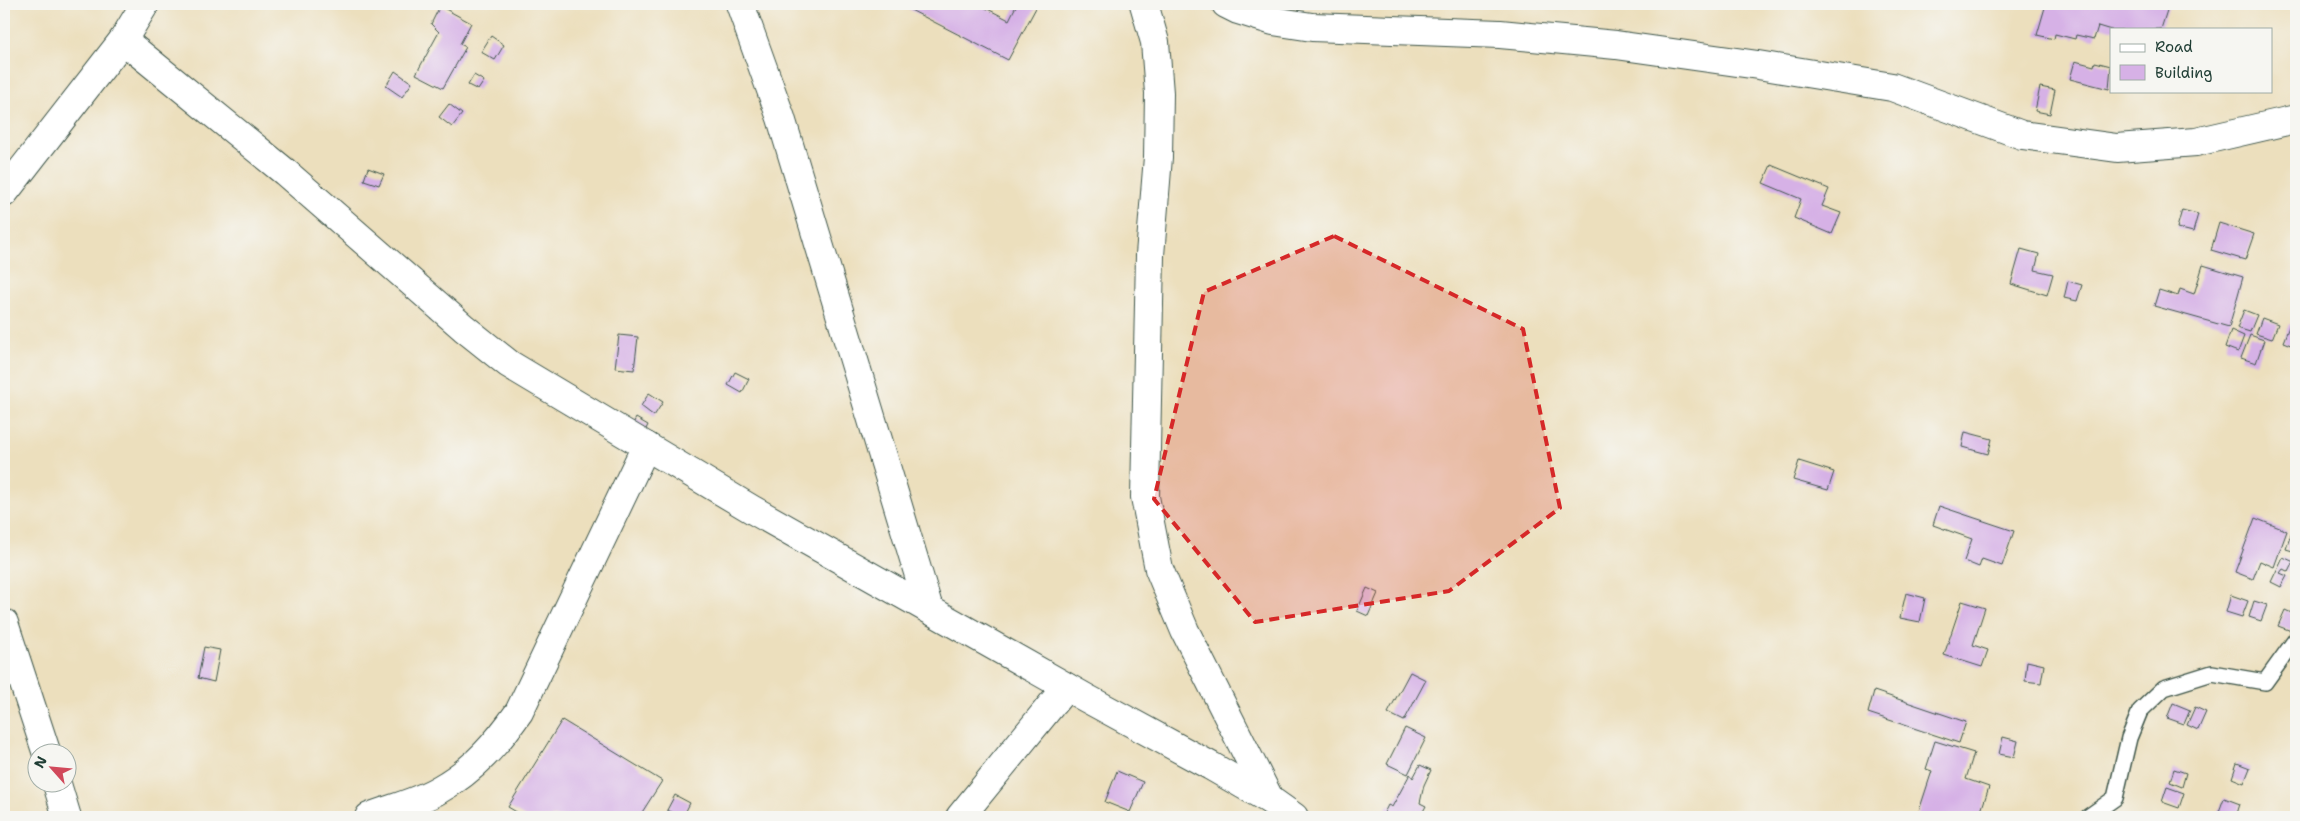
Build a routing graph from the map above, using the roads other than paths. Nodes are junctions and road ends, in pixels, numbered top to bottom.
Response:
1 (145, 4) edge
2 (740, 4) edge
3 (1144, 4) edge
4 (1226, 4) edge
5 (123, 40) junction
6 (2296, 119) edge
7 (4, 193) edge
8 (646, 446) junction
9 (929, 609) junction
10 (4, 622) edge
11 (2296, 639) edge
12 (1066, 687) junction
13 (44, 744) edge
14 (60, 794) edge
15 (1270, 800) junction
16 (67, 817) edge
17 (369, 817) edge
18 (960, 817) edge
19 (1294, 817) edge
20 (2088, 817) edge

1 - 5 street
2 - 9 street
3 - 15 street
4 - 6 street
5 - 7 street
5 - 8 street
8 - 9 street
8 - 17 street
9 - 12 street
10 - 13 street
11 - 20 lane
12 - 15 street
12 - 18 street
14 - 16 street
15 - 19 street

